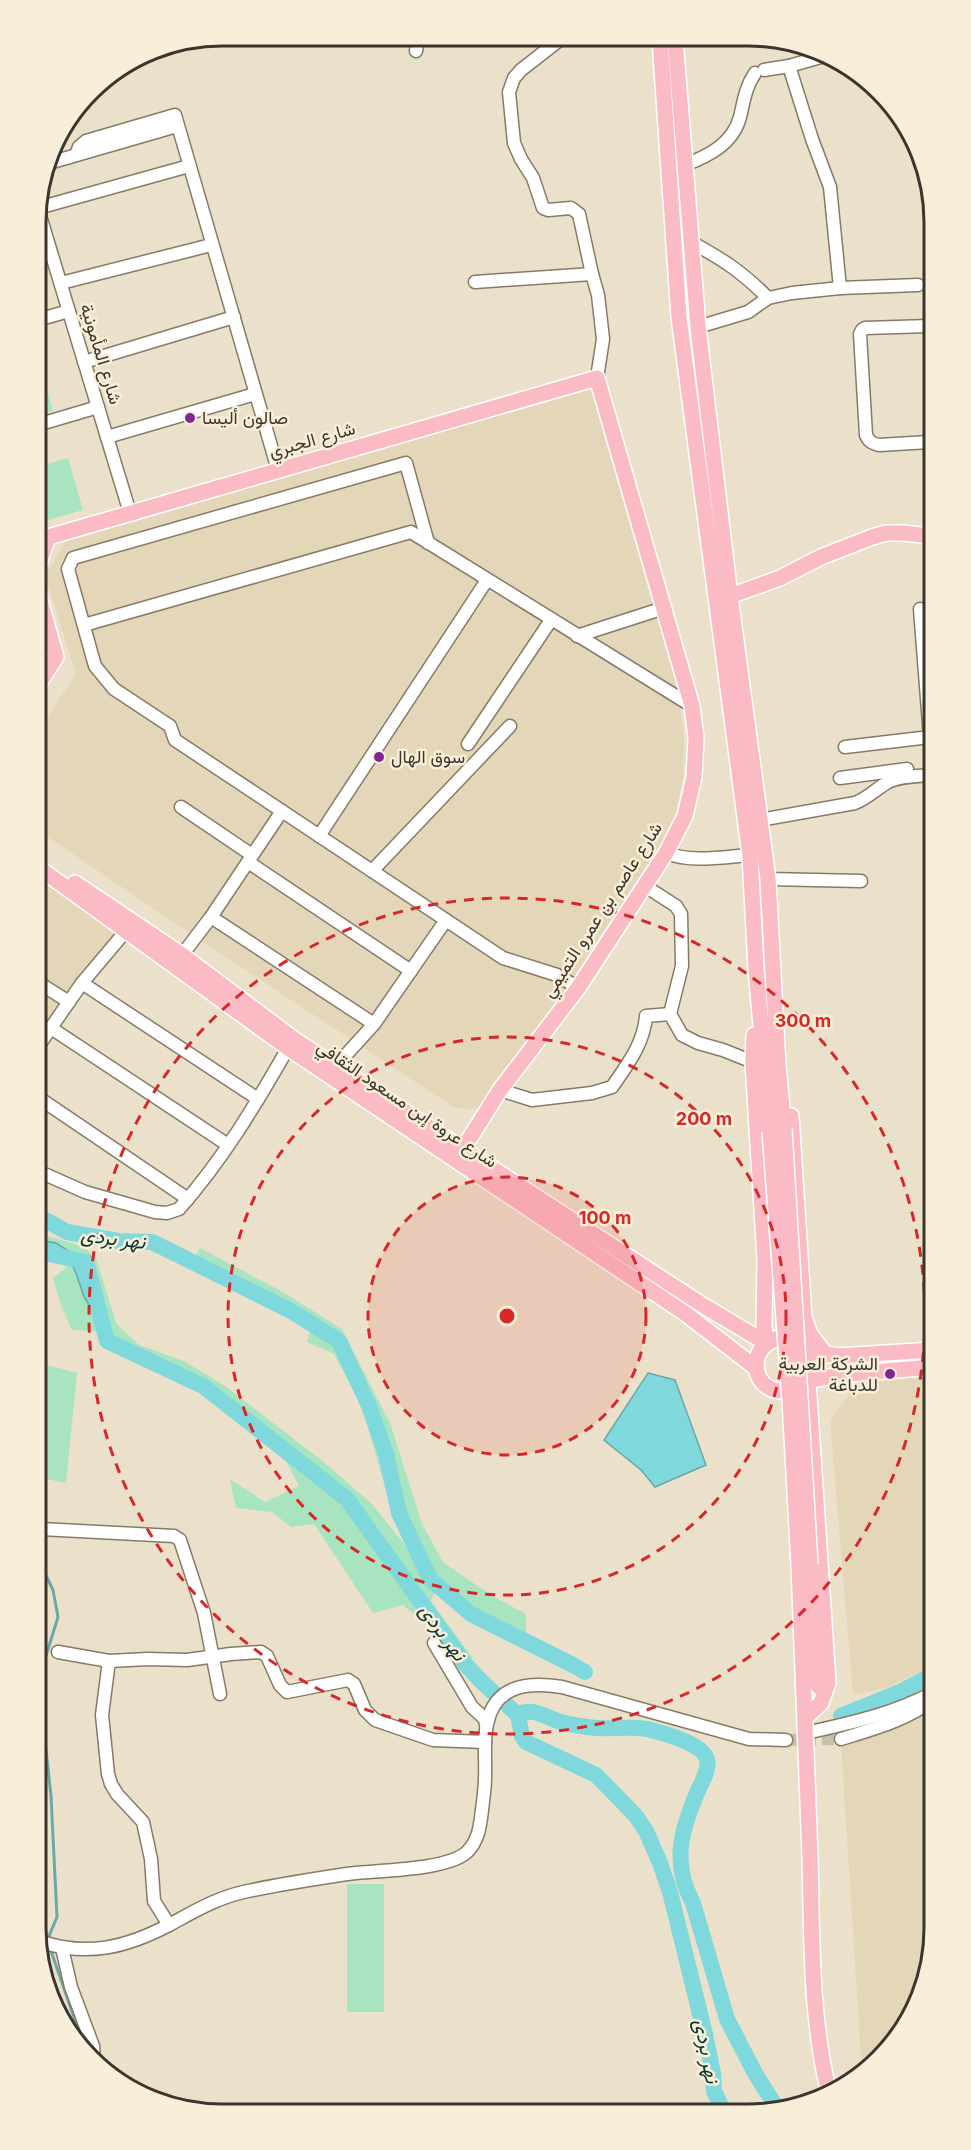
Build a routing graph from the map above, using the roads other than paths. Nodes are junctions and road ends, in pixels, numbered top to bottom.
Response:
1 (551, 46) edge
2 (661, 46) edge
3 (676, 46) edge
4 (417, 47) edge
5 (416, 51) dead end
6 (813, 59) edge
7 (789, 66) junction
8 (58, 160) edge
9 (685, 165) junction
10 (189, 166) junction
11 (47, 210) edge
12 (47, 240) edge
13 (691, 242) junction
14 (211, 244) junction
15 (591, 274) junction
16 (475, 282) dead end
17 (61, 283) junction
18 (918, 285) dead end
19 (840, 288) junction
20 (768, 298) junction
21 (69, 311) junction
22 (47, 317) edge
23 (234, 317) junction
24 (924, 326) edge
25 (699, 327) junction
26 (84, 362) junction
27 (597, 378) junction
28 (255, 394) junction
29 (98, 407) junction
30 (47, 421) edge
31 (107, 437) junction
32 (924, 442) edge
33 (278, 470) junction
34 (130, 513) junction
35 (924, 535) edge
36 (47, 537) edge
37 (428, 543) junction
38 (487, 580) junction
39 (730, 596) junction
40 (664, 608) junction
41 (920, 609) dead end
42 (551, 620) junction
43 (47, 624) edge
44 (84, 626) junction
45 (577, 636) junction
46 (924, 644) edge
47 (47, 671) edge
48 (692, 706) junction
49 (510, 726) dead end
50 (924, 738) edge
51 (468, 744) dead end
52 (845, 747) dead end
53 (924, 767) edge
54 (924, 776) edge
55 (840, 778) dead end
56 (181, 807) dead end
57 (282, 811) junction
58 (760, 820) junction
59 (319, 836) junction
60 (666, 853) junction
61 (750, 855) junction
62 (250, 858) junction
63 (47, 863) edge
64 (372, 871) junction
65 (47, 874) edge
66 (768, 879) junction
67 (861, 881) dead end
68 (645, 886) junction
69 (211, 916) junction
70 (446, 920) junction
71 (125, 932) junction
72 (770, 937) junction
73 (182, 955) junction
74 (756, 968) junction
75 (411, 971) junction
76 (81, 983) junction
77 (47, 988) edge
78 (578, 988) junction
79 (69, 1002) junction
80 (670, 1014) junction
81 (374, 1024) junction
82 (47, 1032) edge
83 (47, 1037) edge
84 (288, 1048) junction
85 (753, 1062) junction
86 (335, 1067) junction
87 (500, 1090) junction
88 (258, 1100) junction
89 (46, 1103) edge
90 (777, 1130) junction
91 (228, 1145) junction
92 (460, 1154) junction
93 (46, 1175) edge
94 (188, 1199) junction
95 (765, 1307) junction
96 (741, 1328) junction
97 (766, 1343) junction
98 (802, 1346) junction
99 (924, 1351) edge
100 (826, 1355) junction
101 (756, 1368) junction
102 (924, 1368) edge
103 (808, 1381) junction
104 (46, 1529) edge
105 (435, 1642) dead end
106 (58, 1652) dead end
107 (214, 1657) junction
108 (109, 1661) junction
109 (220, 1694) dead end
110 (924, 1697) edge
111 (924, 1707) edge
112 (807, 1716) junction
113 (488, 1720) junction
114 (806, 1732) junction
115 (842, 1739) tunnel mouth
116 (786, 1740) tunnel mouth
117 (485, 1742) junction
118 (169, 1925) junction
119 (47, 1944) edge
120 (62, 1948) junction
121 (92, 2045) edge
122 (827, 2085) edge

1 - 15 street
2 - 61 main road
3 - 9 main road
4 - 5 street
6 - 7 street
7 - 9 street
7 - 19 street
8 - 10 street
9 - 13 main road
10 - 11 street
10 - 14 street
12 - 17 street, شارع المأمونية
13 - 20 street
13 - 25 main road
14 - 17 street
14 - 23 street
15 - 16 street
15 - 27 street
17 - 21 street, شارع المأمونية
18 - 19 street
19 - 20 street
20 - 25 street
21 - 22 street
21 - 26 street, شارع المأمونية
23 - 26 street
23 - 28 street
24 - 32 street
25 - 39 main road
26 - 29 street, شارع المأمونية
27 - 33 main road, شارع الجبري
27 - 40 main road, شارع عاصم بن عمرو التميمي
28 - 31 street
28 - 33 street
29 - 30 street
29 - 31 street, شارع المأمونية
31 - 34 street, شارع المأمونية
33 - 34 main road, شارع الجبري
34 - 36 main road, شارع الجبري
35 - 39 main road
37 - 38 street
37 - 44 street
37 - 44 street
38 - 42 street
38 - 59 street
39 - 58 main road
40 - 45 street
40 - 48 main road, شارع عاصم بن عمرو التميمي
41 - 46 street
42 - 45 street
42 - 51 street
43 - 47 main road
44 - 57 street
45 - 48 street
48 - 60 main road, شارع عاصم بن عمرو التميمي
49 - 64 street
50 - 52 street
53 - 55 street
54 - 58 street
56 - 62 street
57 - 59 street
57 - 62 street
58 - 66 main road
59 - 64 street
60 - 61 street
60 - 68 main road, شارع عاصم بن عمرو التميمي
61 - 74 main road
62 - 69 street
62 - 75 street
63 - 73 main road, شارع عروة إبن مسعود الثقافي
64 - 70 street
65 - 71 main road, شارع عروة إبن مسعود الثقافي
66 - 67 street
66 - 72 main road
68 - 78 main road, شارع عاصم بن عمرو التميمي
68 - 80 street
69 - 73 street
69 - 81 street
70 - 75 street
70 - 78 street
71 - 76 street
71 - 84 main road, شارع عروة إبن مسعود الثقافي
72 - 90 main road
72 - 100 main road
73 - 86 main road, شارع عروة إبن مسعود الثقافي
74 - 85 main road
74 - 90 main road
75 - 81 street
76 - 79 street
76 - 88 street
77 - 79 street
78 - 87 main road, شارع عاصم بن عمرو التميمي
79 - 82 street
80 - 85 street
80 - 87 street
81 - 86 street
83 - 91 street
84 - 88 street
84 - 92 main road, شارع عروة إبن مسعود الثقافي
85 - 95 main road
86 - 92 main road, شارع عروة إبن مسعود الثقافي
87 - 92 main road, شارع عاصم بن عمرو التميمي
88 - 91 street
89 - 94 street
90 - 112 main road, bridge
91 - 94 street
92 - 96 main road, شارع عروة إبن مسعود الثقافي
92 - 101 main road, شارع عروة إبن مسعود الثقافي
93 - 94 street
95 - 96 main road
95 - 97 main road
96 - 97 main road, شارع عروة إبن مسعود الثقافي
97 - 98 main road
97 - 101 main road
98 - 100 main road
98 - 103 main road
99 - 100 main road
101 - 103 main road
102 - 103 main road
103 - 112 main road
104 - 107 street
105 - 113 street
106 - 108 street
107 - 108 street
107 - 109 street
107 - 117 street
108 - 118 street
110 - 114 street
111 - 115 street
112 - 114 main road
113 - 116 street
113 - 117 street
114 - 122 main road
117 - 118 street
118 - 120 street
119 - 120 street
120 - 121 street

